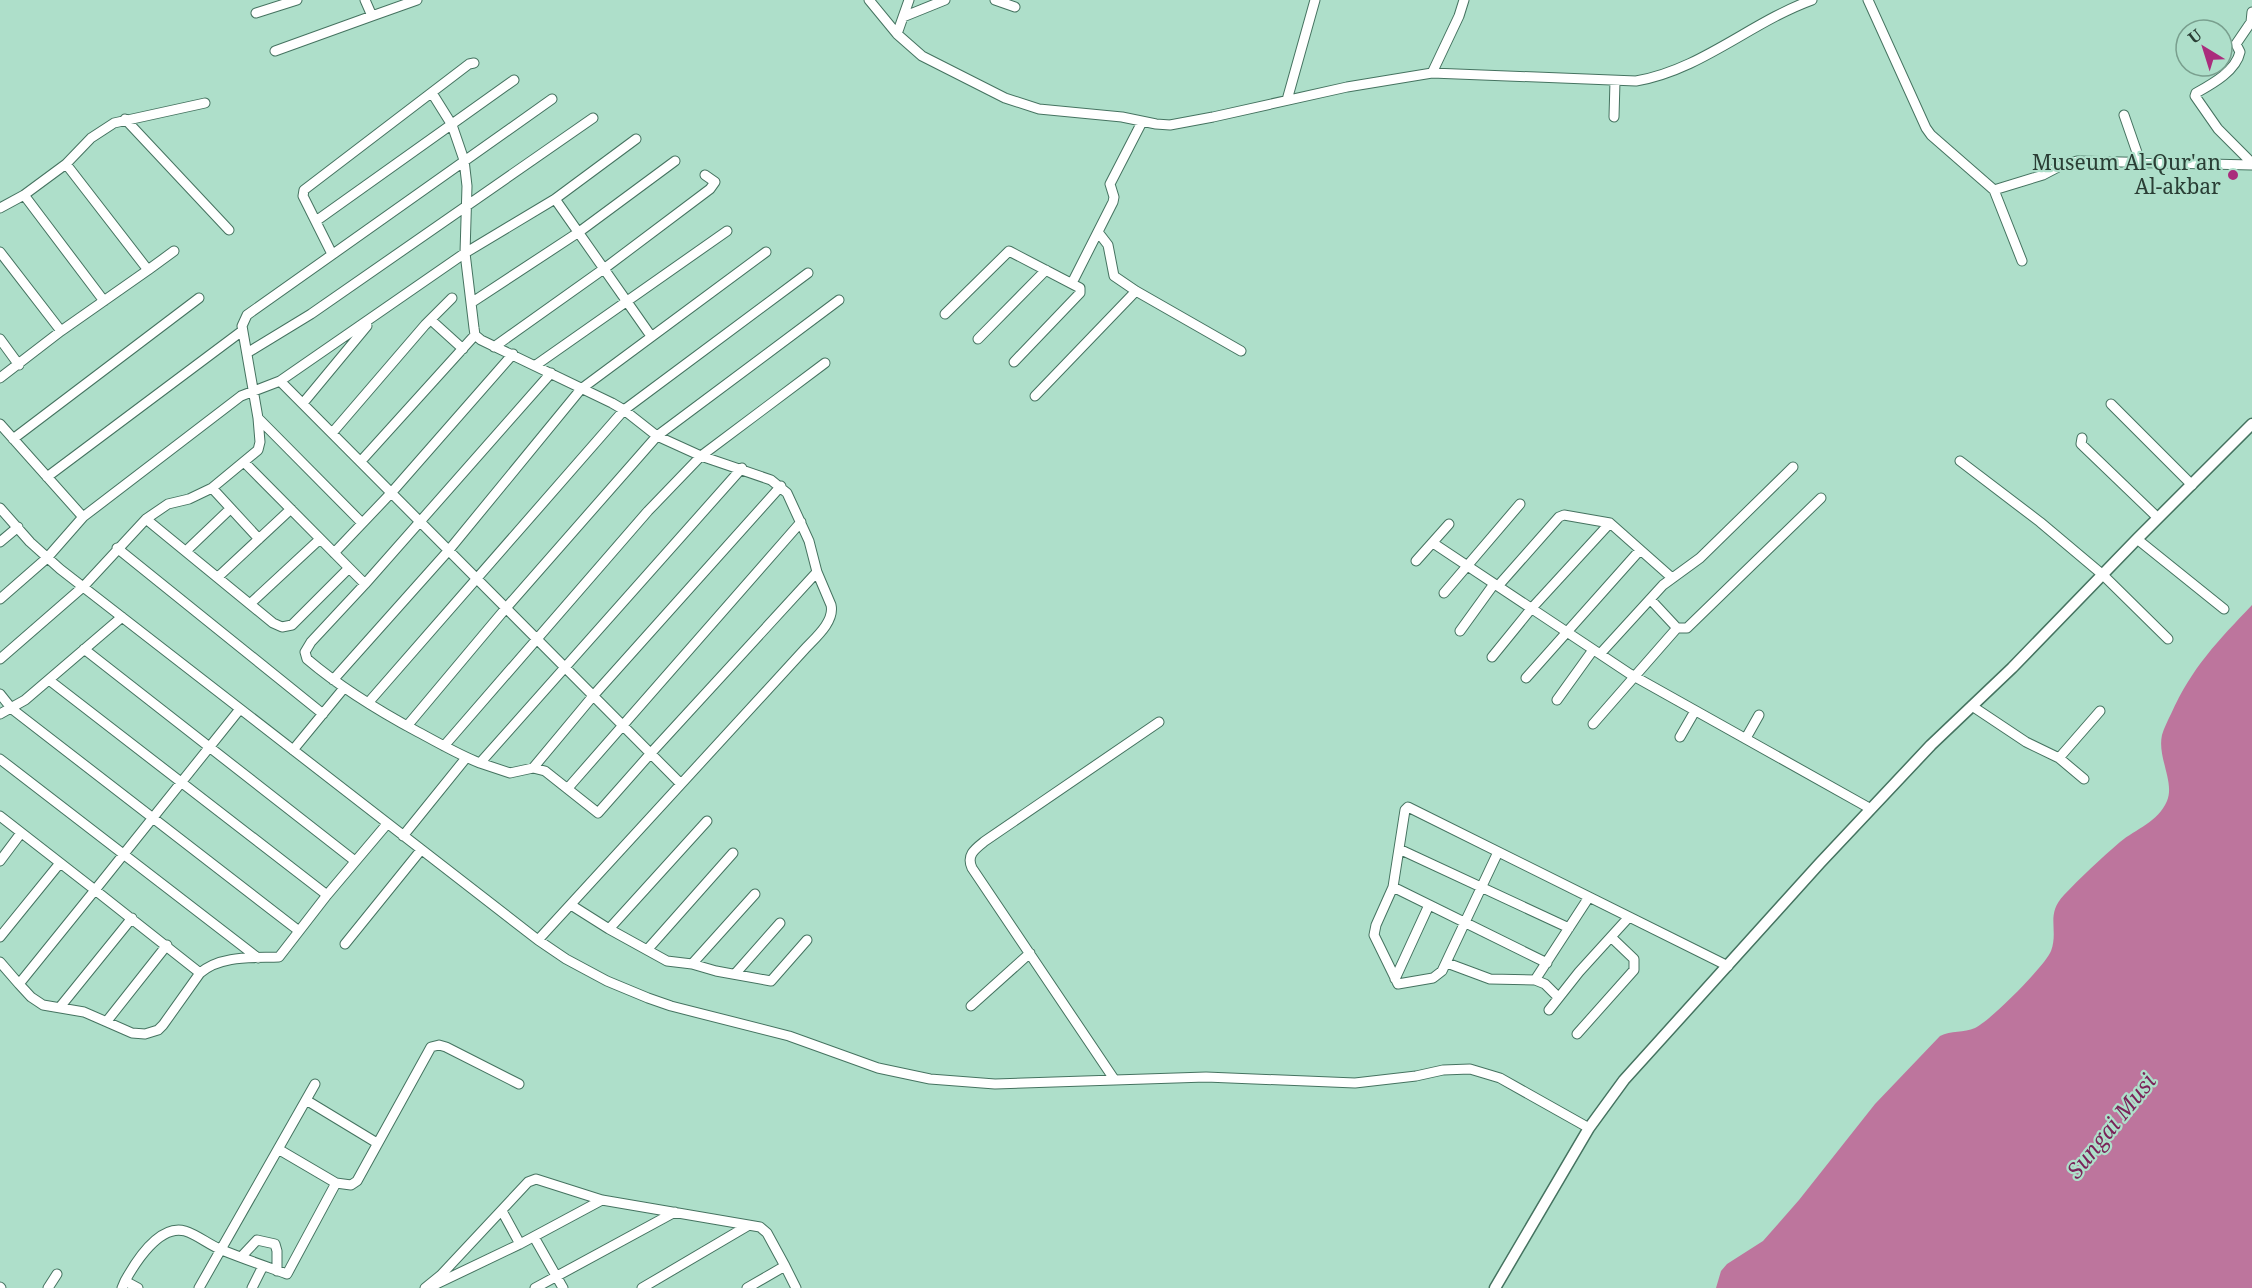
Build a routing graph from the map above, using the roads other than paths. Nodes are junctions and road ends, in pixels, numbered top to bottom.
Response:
1 (297, 0) edge
2 (365, 0) edge
3 (417, 0) edge
4 (869, 0) edge
5 (909, 0) edge
6 (945, 0) edge
7 (995, 0) edge
8 (1315, 0) edge
9 (1464, 0) edge
10 (1812, 0) edge
11 (1868, 0) edge
12 (1015, 7) dead end
13 (2252, 12) edge
14 (256, 14) dead end
15 (372, 16) junction
16 (903, 17) junction
17 (897, 34) junction
18 (275, 51) dead end
19 (474, 63) dead end
20 (1432, 73) junction
21 (514, 80) dead end
22 (1615, 81) junction
23 (432, 93) junction
24 (552, 99) dead end
25 (1287, 100) junction
26 (205, 103) dead end
27 (2124, 115) dead end
28 (1614, 117) dead end
29 (593, 118) dead end
30 (125, 119) junction
31 (1142, 122) junction
32 (452, 125) junction
33 (636, 139) dead end
34 (464, 160) junction
35 (675, 161) dead end
36 (66, 164) junction
37 (2141, 164) junction
38 (2252, 164) edge
39 (705, 175) dead end
40 (1994, 190) junction
41 (24, 195) junction
42 (555, 199) junction
43 (467, 205) junction
44 (0, 208) edge
45 (316, 221) junction
46 (229, 230) dead end
47 (727, 231) dead end
48 (579, 232) junction
49 (1098, 232) junction
50 (174, 251) dead end
51 (0, 252) edge
52 (766, 252) dead end
53 (465, 253) junction
54 (332, 254) junction
55 (2022, 261) dead end
56 (605, 268) junction
57 (148, 270) junction
58 (1046, 270) junction
59 (808, 273) dead end
60 (1072, 283) junction
61 (1136, 291) junction
62 (199, 298) dead end
63 (452, 298) dead end
64 (839, 300) dead end
65 (104, 301) junction
66 (627, 301) junction
67 (471, 303) junction
68 (945, 314) dead end
69 (375, 317) junction
70 (431, 320) junction
71 (61, 331) junction
72 (242, 331) junction
73 (476, 335) junction
74 (651, 336) junction
75 (0, 339) edge
76 (978, 339) dead end
77 (494, 347) junction
78 (463, 349) junction
79 (1241, 351) dead end
80 (247, 353) junction
81 (513, 354) junction
82 (1014, 362) dead end
83 (825, 363) dead end
84 (19, 365) junction
85 (536, 365) junction
86 (551, 373) junction
87 (0, 378) edge
88 (280, 381) junction
89 (581, 389) junction
90 (252, 391) junction
91 (1035, 396) dead end
92 (304, 402) junction
93 (2111, 404) dead end
94 (624, 410) junction
95 (258, 418) junction
96 (0, 424) edge
97 (2252, 424) edge
98 (333, 432) junction
99 (657, 436) junction
100 (2082, 438) dead end
101 (13, 439) junction
102 (701, 456) junction
103 (361, 461) junction
104 (1960, 461) dead end
105 (244, 462) junction
106 (1793, 467) dead end
107 (742, 468) junction
108 (47, 477) junction
109 (2192, 485) junction
110 (781, 486) junction
111 (212, 488) junction
112 (392, 492) junction
113 (1821, 498) dead end
114 (1520, 504) dead end
115 (0, 508) edge
116 (230, 509) junction
117 (291, 509) junction
118 (83, 517) junction
119 (2158, 518) junction
120 (146, 519) junction
121 (420, 521) junction
122 (801, 522) junction
123 (362, 523) junction
124 (1610, 523) junction
125 (1449, 524) dead end
126 (18, 527) junction
127 (259, 539) junction
128 (320, 539) junction
129 (2137, 539) junction
130 (0, 542) edge
131 (1433, 543) junction
132 (117, 548) junction
133 (449, 550) junction
134 (1640, 550) junction
135 (186, 551) junction
136 (334, 553) junction
137 (47, 558) junction
138 (1416, 561) dead end
139 (1468, 566) junction
140 (349, 568) junction
141 (817, 572) junction
142 (2103, 574) junction
143 (218, 577) junction
144 (1671, 578) junction
145 (478, 579) junction
146 (365, 584) junction
147 (1496, 585) junction
148 (84, 586) junction
149 (1444, 593) dead end
150 (0, 599) edge
151 (1650, 599) junction
152 (251, 603) junction
153 (506, 608) junction
154 (1531, 609) junction
155 (2224, 609) dead end
156 (122, 617) junction
157 (1677, 628) junction
158 (1460, 631) dead end
159 (1566, 632) junction
160 (536, 639) junction
161 (2168, 639) dead end
162 (84, 649) junction
163 (1596, 652) junction
164 (1492, 657) dead end
165 (0, 659) edge
166 (564, 667) junction
167 (1634, 676) junction
168 (1526, 678) dead end
169 (49, 680) junction
170 (333, 680) junction
171 (344, 688) junction
172 (0, 694) edge
173 (593, 696) junction
174 (1557, 700) dead end
175 (368, 703) junction
176 (1972, 706) junction
177 (12, 709) junction
178 (240, 709) junction
179 (1695, 711) junction
180 (2100, 711) dead end
181 (0, 714) edge
182 (322, 714) junction
183 (1759, 715) dead end
184 (1160, 722) dead end
185 (1593, 724) dead end
186 (622, 725) junction
187 (407, 726) junction
188 (1680, 737) dead end
189 (1746, 738) junction
190 (444, 746) junction
191 (210, 747) junction
192 (293, 750) junction
193 (651, 753) junction
194 (466, 758) junction
195 (2059, 758) junction
196 (0, 759) edge
197 (480, 763) junction
198 (533, 768) junction
199 (2084, 779) dead end
200 (181, 781) junction
201 (681, 784) junction
202 (568, 788) junction
203 (1871, 809) junction
204 (0, 816) edge
205 (153, 818) junction
206 (707, 821) dead end
207 (387, 824) junction
208 (21, 833) junction
209 (403, 836) junction
210 (1399, 849) junction
211 (421, 850) junction
212 (1498, 852) junction
213 (733, 853) dead end
214 (123, 855) junction
215 (0, 861) edge
216 (355, 861) junction
217 (60, 863) junction
218 (1393, 887) junction
219 (1482, 887) junction
220 (95, 890) junction
221 (755, 894) dead end
222 (327, 895) junction
223 (1589, 897) junction
224 (571, 905) junction
225 (1429, 905) junction
226 (1629, 917) junction
227 (132, 918) junction
228 (780, 923) dead end
229 (1466, 923) junction
230 (1569, 928) junction
231 (609, 929) junction
232 (299, 931) junction
233 (0, 937) edge
234 (1611, 937) junction
235 (538, 940) junction
236 (807, 940) dead end
237 (345, 944) dead end
238 (167, 945) junction
239 (647, 950) junction
240 (1030, 952) junction
241 (258, 958) junction
242 (0, 962) edge
243 (1447, 963) junction
244 (1546, 963) junction
245 (692, 964) junction
246 (1728, 966) junction
247 (200, 973) junction
248 (735, 974) junction
249 (1395, 979) junction
250 (1535, 980) junction
251 (20, 984) junction
252 (1558, 997) junction
253 (971, 1006) dead end
254 (60, 1007) junction
255 (1550, 1010) dead end
256 (107, 1021) junction
257 (1577, 1034) dead end
258 (1114, 1079) junction
259 (315, 1084) dead end
260 (519, 1084) dead end
261 (306, 1100) junction
262 (1589, 1128) junction
263 (377, 1143) junction
264 (278, 1149) junction
265 (336, 1183) junction
266 (602, 1200) junction
267 (502, 1211) junction
268 (675, 1212) junction
269 (749, 1225) junction
270 (534, 1237) junction
271 (520, 1244) junction
272 (220, 1249) junction
273 (241, 1257) junction
274 (263, 1266) junction
275 (785, 1266) junction
276 (277, 1271) junction
277 (57, 1274) dead end
278 (556, 1276) junction
279 (124, 1285) edge
280 (48, 1288) edge
281 (138, 1288) edge
282 (199, 1288) edge
283 (252, 1288) edge
284 (426, 1288) edge
285 (534, 1288) edge
286 (563, 1288) edge
287 (642, 1288) edge
288 (747, 1288) edge
289 (796, 1288) edge
290 (1495, 1288) edge

1 - 14 street
2 - 15 street
3 - 15 street
4 - 17 street
5 - 16 street
6 - 16 street
7 - 12 street
8 - 25 street
9 - 20 street
10 - 22 street
11 - 40 street
13 - 38 street
15 - 18 street
16 - 17 street
17 - 31 street
19 - 23 street
20 - 22 street
20 - 25 street
21 - 32 street
22 - 28 street
23 - 32 street
23 - 45 street
24 - 34 street
25 - 31 street
26 - 30 street
27 - 37 street
29 - 43 street
30 - 36 street
30 - 46 street
31 - 49 street
32 - 34 street
32 - 45 street
33 - 42 street
34 - 43 street
34 - 54 street
35 - 48 street
36 - 41 street
36 - 57 street
37 - 38 street
37 - 40 street
39 - 56 street
40 - 55 street
41 - 44 street
41 - 65 street
42 - 48 street
42 - 53 street
43 - 53 street
43 - 80 street
45 - 54 street
47 - 66 street
48 - 56 street
48 - 67 street
49 - 60 street
49 - 61 street
50 - 57 street
51 - 71 street
52 - 74 street
53 - 67 street
53 - 69 street
54 - 72 street
56 - 66 street
56 - 77 street
57 - 65 street
58 - 60 street
58 - 68 street
58 - 76 street
59 - 94 street
60 - 82 street
61 - 79 street
61 - 91 street
62 - 101 street
63 - 70 street
64 - 99 street
65 - 71 street
66 - 74 street
66 - 85 street
67 - 73 street
69 - 88 street
69 - 92 street
70 - 78 street
70 - 98 street
71 - 84 street
72 - 80 street
72 - 108 street
73 - 77 street
73 - 78 street
74 - 89 street
75 - 84 street
77 - 81 street
78 - 103 street
80 - 90 street
81 - 85 street
81 - 112 street
83 - 102 street
84 - 87 street
85 - 86 street
86 - 89 street
86 - 121 street
88 - 90 street
88 - 92 street
89 - 94 street
89 - 133 street
90 - 95 street
90 - 118 street
92 - 98 street
93 - 109 street
94 - 99 street
94 - 145 street
95 - 105 street
95 - 123 street
96 - 101 street
97 - 109 street
98 - 103 street
99 - 102 street
99 - 153 street
100 - 119 street
101 - 108 street
102 - 107 street
102 - 160 street
103 - 112 street
104 - 142 street
105 - 111 street
105 - 117 street
106 - 144 street
107 - 110 street
107 - 166 street
108 - 118 street
109 - 119 street
110 - 122 street
110 - 173 street
111 - 116 street
111 - 120 street
112 - 121 street
112 - 123 street
113 - 157 street
114 - 139 street
115 - 126 street
116 - 127 street
116 - 135 street
117 - 127 street
117 - 128 street
118 - 137 street
119 - 129 street
120 - 132 street
120 - 135 street
121 - 133 street
121 - 146 street
122 - 141 street
122 - 186 street
123 - 136 street
124 - 134 street
124 - 147 street
124 - 154 street
125 - 131 street
126 - 130 street
126 - 137 street
127 - 143 street
128 - 136 street
128 - 152 street
129 - 142 street
129 - 155 street
131 - 138 street
131 - 139 street
132 - 148 street
132 - 182 street
133 - 145 street
133 - 170 street
134 - 144 street
134 - 159 street
135 - 143 street
136 - 140 street
137 - 148 street
137 - 150 street
139 - 147 street
139 - 149 street
140 - 146 street
140 - 152 street
141 - 193 street
141 - 201 street
142 - 161 street
142 - 176 street
143 - 152 street
144 - 151 street
145 - 153 street
145 - 175 street
146 - 170 street
147 - 154 street
147 - 158 street
148 - 156 street
148 - 165 street
151 - 157 street
151 - 163 street
153 - 160 street
153 - 187 street
154 - 159 street
154 - 164 street
156 - 162 street
156 - 178 street
157 - 167 street
159 - 163 street
159 - 168 street
160 - 166 street
160 - 190 street
162 - 169 street
162 - 191 street
163 - 167 street
163 - 174 street
166 - 173 street
166 - 197 street
167 - 179 street
167 - 185 street
169 - 177 street
169 - 200 street
170 - 171 street
171 - 175 street
171 - 182 street
172 - 177 street
173 - 186 street
173 - 198 street
175 - 187 street
176 - 195 street
176 - 203 street
177 - 181 street
177 - 205 street
178 - 191 street
178 - 192 street
179 - 188 street
179 - 189 street
180 - 195 street
182 - 192 street
183 - 189 street
184 - 240 street
186 - 193 street
186 - 202 street
187 - 190 street
189 - 203 street
190 - 194 street
191 - 200 street
191 - 216 street
192 - 207 street
193 - 201 street
193 - 202 street
194 - 197 street
194 - 209 street
195 - 199 street
196 - 214 street
197 - 198 street
198 - 202 street
200 - 205 street
200 - 222 street
201 - 224 street
203 - 246 street
204 - 208 street
205 - 214 street
205 - 232 street
206 - 231 street
207 - 209 street
207 - 216 street
208 - 215 street
208 - 217 street
209 - 211 street
210 - 212 street
210 - 218 street
210 - 219 street
211 - 235 street
211 - 237 street
212 - 219 street
212 - 223 street
213 - 239 street
214 - 220 street
214 - 241 street
216 - 222 street
217 - 220 street
217 - 233 street
218 - 225 street
218 - 249 street
219 - 229 street
219 - 230 street
220 - 227 street
220 - 251 street
221 - 245 street
222 - 232 street
223 - 226 street
223 - 230 street
224 - 231 street
224 - 235 street
225 - 229 street
225 - 249 street
226 - 234 street
226 - 246 street
227 - 238 street
227 - 254 street
228 - 248 street
229 - 243 street
229 - 244 street
230 - 244 street
231 - 239 street
232 - 241 street
234 - 252 street
234 - 257 street
235 - 258 street
236 - 248 street
238 - 247 street
238 - 256 street
239 - 245 street
240 - 253 street
240 - 258 street
241 - 247 street
242 - 251 street
243 - 249 street
243 - 250 street
244 - 250 street
245 - 248 street
246 - 262 street
247 - 256 street
250 - 252 street
251 - 254 street
252 - 255 street
254 - 256 street
258 - 262 street
259 - 261 street
260 - 263 street
261 - 263 street
261 - 264 street
262 - 290 street
263 - 265 street
264 - 265 street
264 - 272 street
265 - 276 street
266 - 267 street
266 - 268 street
266 - 270 street
267 - 271 street
267 - 284 street
268 - 269 street
268 - 278 street
269 - 275 street
269 - 287 street
270 - 271 street
270 - 278 street
271 - 284 street
272 - 273 street
272 - 279 street
272 - 282 street
273 - 274 street
273 - 276 street
274 - 276 street
274 - 283 street
275 - 288 street
275 - 289 street
277 - 280 street
278 - 285 street
278 - 286 street
279 - 281 street

